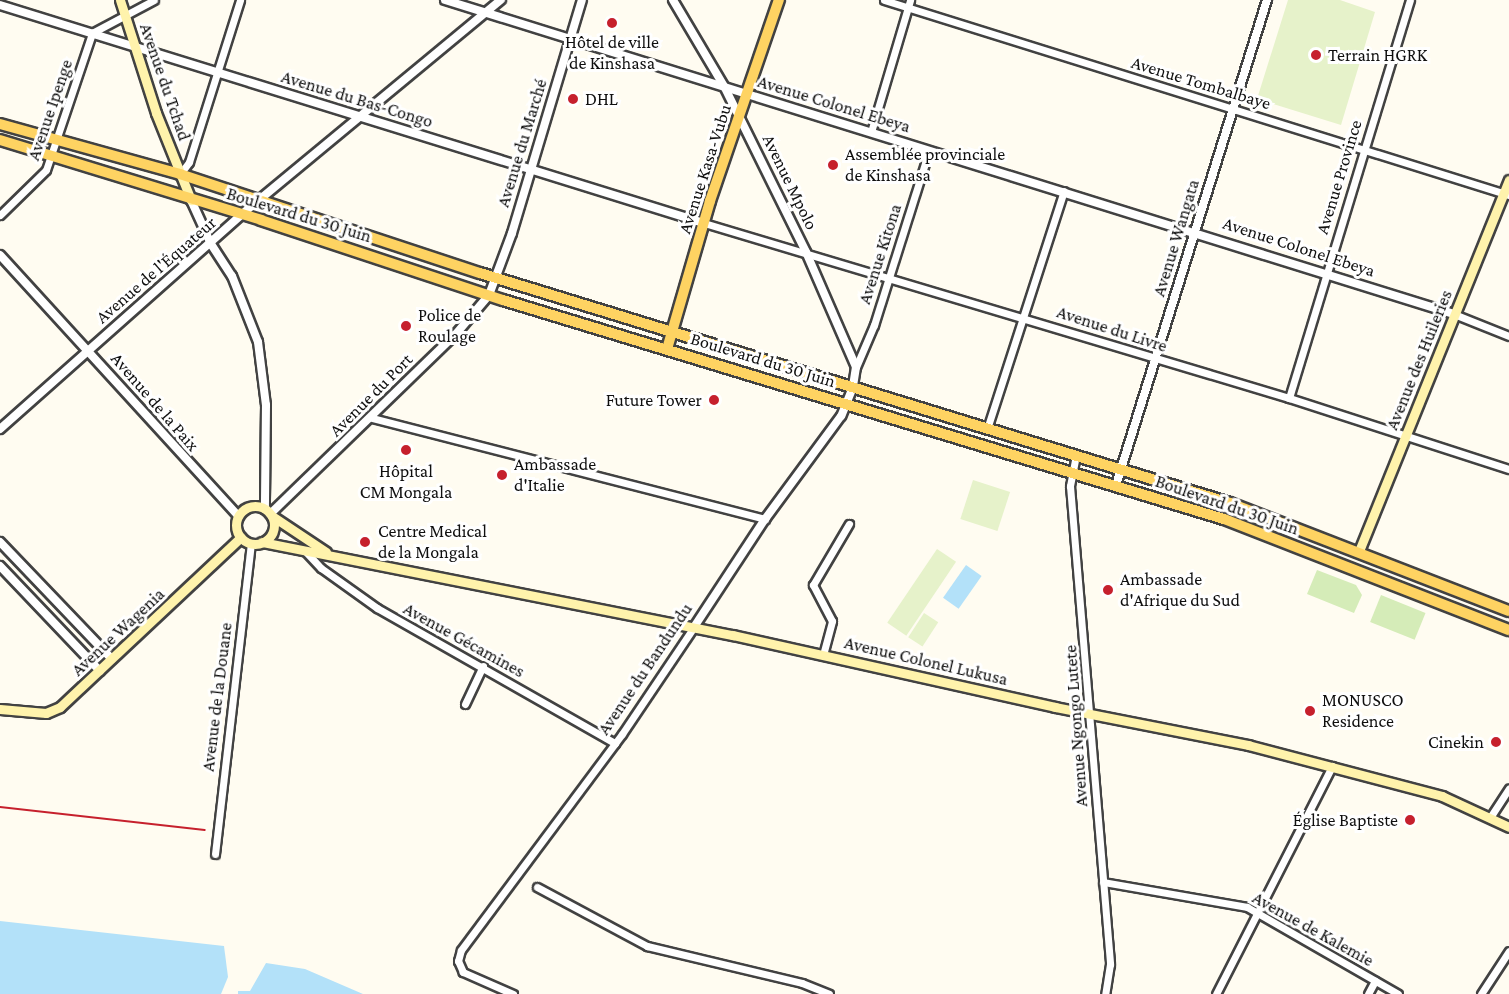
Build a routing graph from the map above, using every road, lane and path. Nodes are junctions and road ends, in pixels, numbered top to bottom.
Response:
1 (120, 0) edge
2 (154, 0) edge
3 (240, 0) edge
4 (445, 0) edge
5 (501, 0) edge
6 (582, 0) edge
7 (673, 0) edge
8 (779, 0) edge
9 (884, 0) edge
10 (1268, 0) edge
11 (1410, 0) edge
12 (909, 4) edge
13 (0, 5) edge
14 (486, 12) junction
15 (125, 15) junction
16 (92, 33) junction
17 (572, 39) junction
18 (136, 47) junction
19 (218, 73) junction
20 (725, 88) junction
21 (747, 95) junction
22 (1235, 110) junction
23 (739, 117) junction
24 (359, 118) junction
25 (0, 124) edge
26 (870, 132) junction
27 (0, 140) edge
28 (58, 140) junction
29 (1363, 149) junction
30 (928, 151) junction
31 (52, 156) junction
32 (530, 170) junction
33 (180, 174) junction
34 (1509, 180) edge
35 (1064, 191) junction
36 (1506, 194) edge
37 (191, 200) junction
38 (258, 201) junction
39 (242, 214) junction
40 (0, 215) edge
41 (704, 223) junction
42 (1196, 232) junction
43 (211, 244) junction
44 (806, 252) junction
45 (0, 255) edge
46 (1324, 273) junction
47 (497, 278) junction
48 (889, 279) junction
49 (489, 295) junction
50 (1455, 314) junction
51 (1020, 316) junction
52 (672, 332) junction
53 (1509, 336) edge
54 (667, 349) junction
55 (89, 351) junction
56 (1156, 360) junction
57 (856, 367) junction
58 (853, 387) junction
59 (1289, 398) junction
60 (848, 402) junction
61 (372, 418) junction
62 (0, 429) edge
63 (987, 429) junction
64 (1406, 437) junction
65 (1076, 455) junction
66 (1120, 469) junction
67 (1509, 469) edge
68 (1072, 472) junction
69 (1116, 485) junction
70 (269, 513) junction
71 (238, 516) junction
72 (765, 519) junction
73 (849, 524) dead end
74 (241, 537) junction
75 (0, 542) edge
76 (262, 542) junction
77 (251, 543) junction
78 (1359, 551) junction
79 (306, 552) junction
80 (328, 553) junction
81 (0, 566) edge
82 (1509, 611) edge
83 (694, 627) junction
84 (1509, 630) edge
85 (823, 655) junction
86 (112, 659) junction
87 (483, 666) junction
88 (100, 671) junction
89 (465, 704) dead end
90 (0, 710) edge
91 (1091, 714) junction
92 (615, 743) junction
93 (1332, 766) junction
94 (1509, 788) edge
95 (1491, 816) junction
96 (1509, 827) edge
97 (215, 854) dead end
98 (1103, 882) junction
99 (537, 887) dead end
100 (1258, 912) junction
101 (1509, 951) edge
102 (1375, 981) junction
103 (513, 994) edge
104 (829, 994) edge
105 (1105, 994) edge
106 (1216, 994) edge
107 (1368, 994) edge
108 (1398, 994) edge
109 (1481, 994) edge

1 - 15 main road, Avenue du Tchad
2 - 15 street
3 - 19 street
4 - 14 street, Avenue Colonel Ebeya
5 - 14 street, Avenue de l'Équateur
6 - 17 street, Avenue du Marché
7 - 20 street, Avenue Mpolo
8 - 21 main road, Avenue Kasa-Vubu
9 - 12 street, Avenue Tombalbaye
10 - 22 street, Avenue Wangata
11 - 29 street, Avenue Province
12 - 22 street, Avenue Tombalbaye
12 - 26 street
13 - 16 street, Avenue du Bas-Congo
14 - 17 street, Avenue Colonel Ebeya
14 - 24 street, Avenue de l'Équateur
15 - 16 street
15 - 18 main road, Avenue du Tchad
16 - 18 street, Avenue du Bas-Congo
16 - 28 street, Avenue Ipenge
17 - 20 street, Avenue Colonel Ebeya
17 - 32 street, Avenue du Marché
18 - 19 street, Avenue du Bas-Congo
18 - 33 main road, Avenue du Tchad
19 - 24 street, Avenue du Bas-Congo
19 - 33 street
20 - 21 street, Avenue Colonel Ebeya
20 - 23 street, Avenue Mpolo
21 - 23 main road, Avenue Kasa-Vubu
21 - 26 street, Avenue Colonel Ebeya
22 - 29 street, Avenue Tombalbaye
22 - 42 street, Avenue Wangata
23 - 41 main road, Avenue Kasa-Vubu
23 - 44 street, Avenue Mpolo
24 - 32 street, Avenue du Bas-Congo
24 - 38 street, Avenue de l'Équateur
25 - 28 main road, Boulevard du 30 Juin
26 - 30 street, Avenue Colonel Ebeya
27 - 31 main road, Boulevard du 30 Juin
28 - 31 street, Avenue Ipenge
28 - 33 main road, Boulevard du 30 Juin
29 - 36 street, Avenue Tombalbaye
29 - 46 street, Avenue Province
30 - 35 street, Avenue Colonel Ebeya
30 - 48 street, Avenue Kitona
31 - 37 main road, Boulevard du 30 Juin
31 - 40 street, Avenue Ipenge
32 - 41 street, Avenue du Bas-Congo
32 - 47 street, Avenue du Marché
33 - 37 main road, Avenue du Tchad
33 - 38 main road, Boulevard du 30 Juin
34 - 36 main road, Avenue des Huileries
35 - 42 street, Avenue Colonel Ebeya
35 - 51 street
36 - 50 main road, Avenue des Huileries
37 - 39 main road, Boulevard du 30 Juin
37 - 43 street
38 - 39 street, Avenue de l'Équateur
38 - 47 main road, Boulevard du 30 Juin
39 - 43 street, Avenue de l'Équateur
39 - 49 main road, Boulevard du 30 Juin
41 - 44 street, Avenue du Livre
41 - 52 main road, Avenue Kasa-Vubu
42 - 46 street, Avenue Colonel Ebeya
42 - 56 street, Avenue Wangata
43 - 55 street, Avenue de l'Équateur
43 - 70 street
44 - 48 street, Avenue du Livre
44 - 57 street, Avenue Mpolo
45 - 55 street, Avenue de la Paix
46 - 50 street, Avenue Colonel Ebeya
46 - 59 street, Avenue Province
47 - 49 street, Avenue du Marché
47 - 52 main road, Boulevard du 30 Juin
48 - 51 street, Avenue du Livre
48 - 57 street, Avenue Kitona
49 - 54 main road, Boulevard du 30 Juin
49 - 61 street, Avenue du Port
50 - 53 street
50 - 64 main road, Avenue des Huileries
51 - 56 street, Avenue du Livre
51 - 63 street
52 - 54 main road, Avenue Kasa-Vubu
52 - 58 main road, Boulevard du 30 Juin
54 - 60 main road, Boulevard du 30 Juin
55 - 62 street, Avenue de l'Équateur
55 - 71 street, Avenue de la Paix
56 - 59 street, Avenue du Livre
56 - 66 street, Avenue Wangata
57 - 58 street
58 - 60 street, Avenue du Bandundu
58 - 63 main road, Boulevard du 30 Juin
59 - 64 street, Avenue du Livre
60 - 68 main road, Boulevard du 30 Juin
60 - 72 street, Avenue du Bandundu
61 - 70 street, Avenue du Port
61 - 72 street
63 - 65 main road, Boulevard du 30 Juin
64 - 67 street, Avenue du Livre
64 - 78 main road, Avenue des Huileries
65 - 66 main road, Boulevard du 30 Juin
65 - 68 street, Avenue Ngongo Lutete
66 - 69 street, Avenue Wangata
66 - 78 main road, Boulevard du 30 Juin
68 - 69 main road, Boulevard du 30 Juin
68 - 91 street, Avenue Ngongo Lutete
69 - 84 main road, Boulevard du 30 Juin
70 - 71 main road
70 - 76 main road
70 - 80 main road, Avenue Colonel Lukusa
71 - 74 main road
72 - 83 street, Avenue du Bandundu
73 - 85 street
74 - 77 main road
74 - 86 main road, Avenue Wagenia
75 - 86 street
76 - 77 main road
76 - 79 main road, Avenue Colonel Lukusa
77 - 97 street, Avenue de la Douane
78 - 82 main road, Boulevard du 30 Juin
79 - 80 main road, Avenue Colonel Lukusa
79 - 87 street, Avenue Gécamines
80 - 83 main road, Avenue Colonel Lukusa
81 - 88 street
83 - 85 main road, Avenue Colonel Lukusa
83 - 92 street, Avenue du Bandundu
85 - 91 main road, Avenue Colonel Lukusa
86 - 88 main road, Avenue Wagenia
87 - 89 street
87 - 92 street, Avenue Gécamines
88 - 90 main road, Avenue Wagenia
91 - 93 main road, Avenue Colonel Lukusa
91 - 98 street, Avenue Ngongo Lutete
92 - 103 street, Avenue du Bandundu
93 - 95 main road, Avenue Colonel Lukusa
93 - 100 street
94 - 95 street
95 - 96 main road, Avenue Colonel Lukusa
98 - 100 street, Avenue de Kalemie
98 - 105 street, Avenue Ngongo Lutete
99 - 104 street
100 - 102 street, Avenue de Kalemie
100 - 106 street
101 - 109 street
102 - 107 street
102 - 108 street, Avenue de Kalemie

